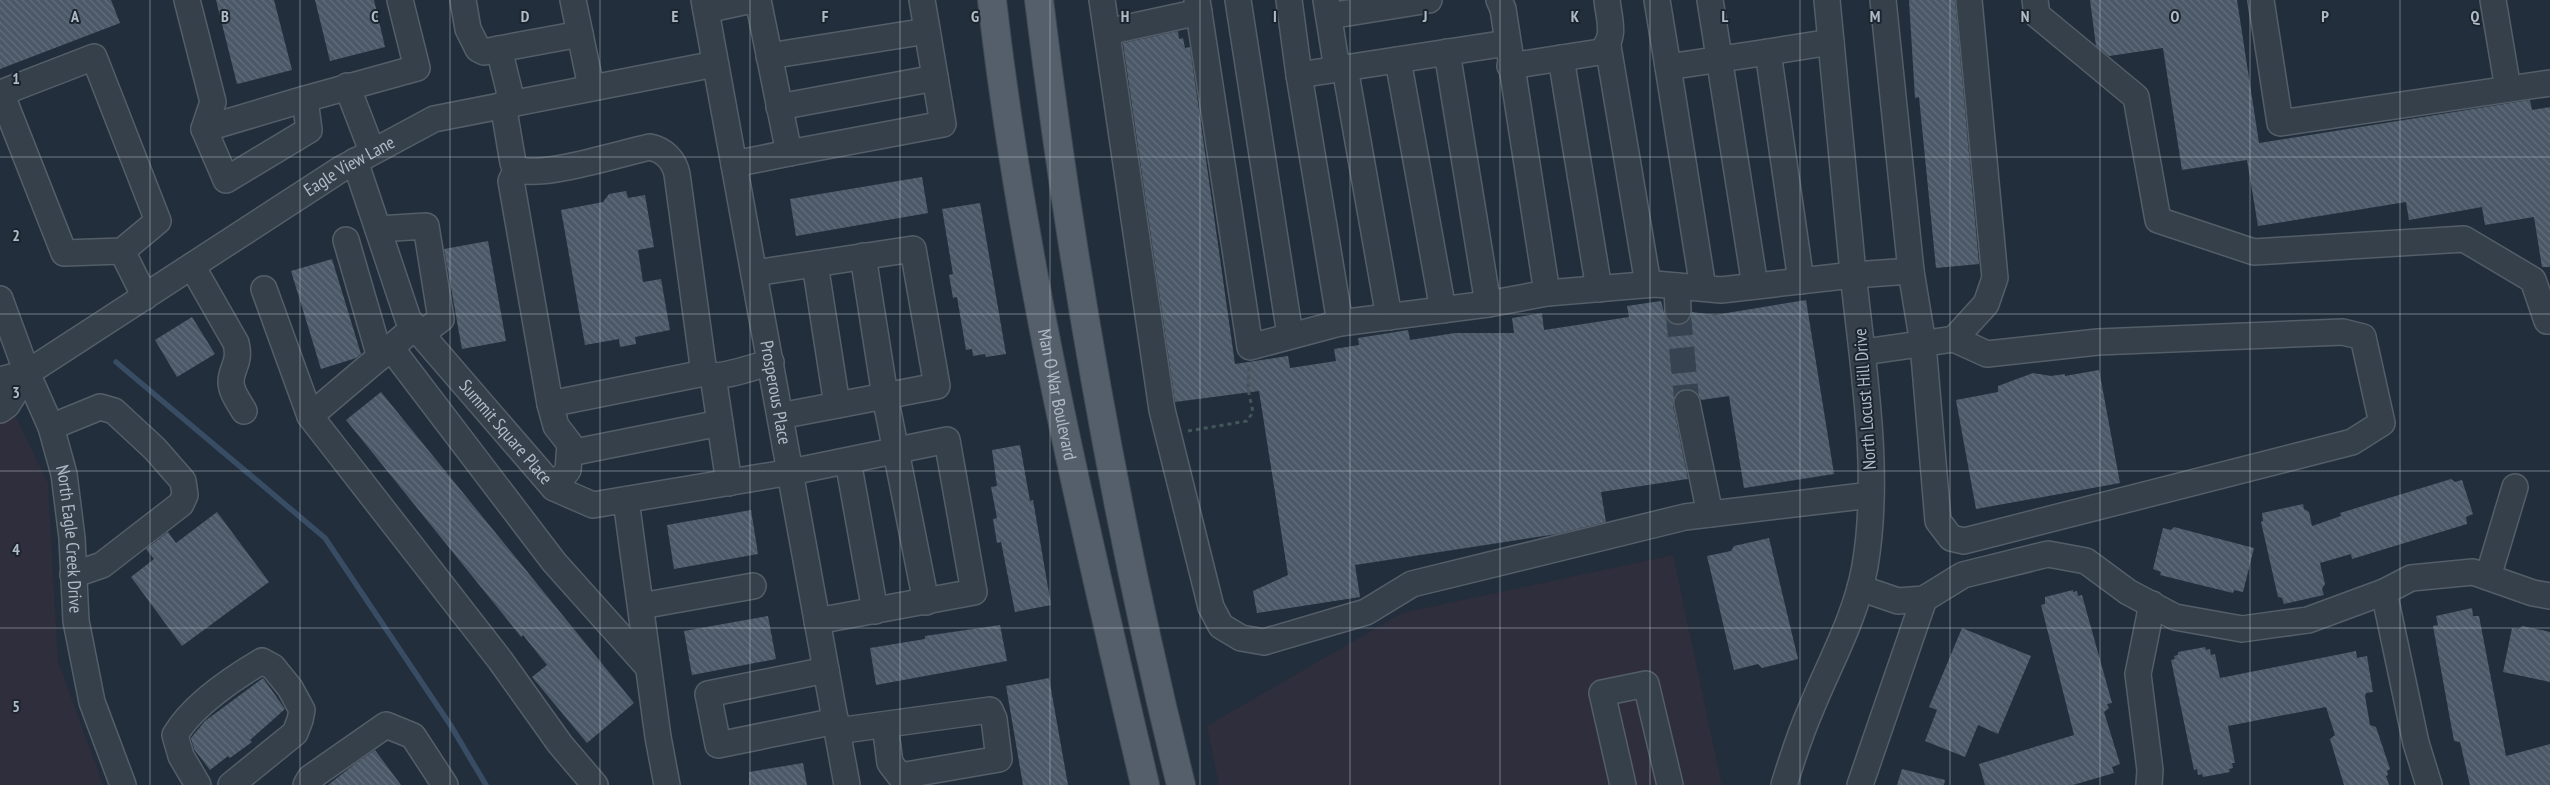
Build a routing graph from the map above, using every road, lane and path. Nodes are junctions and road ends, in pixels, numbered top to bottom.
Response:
1 (187, 0) edge
2 (400, 0) edge
3 (463, 0) edge
4 (573, 0) edge
5 (752, 0) edge
6 (758, 0) edge
7 (922, 0) edge
8 (992, 0) edge
9 (1039, 0) edge
10 (1102, 0) edge
11 (1238, 0) edge
12 (1289, 0) edge
13 (1429, 0) edge
14 (1499, 0) edge
15 (1607, 0) edge
16 (1657, 0) edge
17 (1710, 0) edge
18 (1827, 0) edge
19 (1883, 0) edge
20 (1969, 0) edge
21 (2035, 0) edge
22 (2261, 0) edge
23 (2494, 0) edge
24 (705, 5) edge
25 (1198, 6) edge
26 (1327, 8) edge
27 (927, 31) junction
28 (1106, 32) junction
29 (580, 34) junction
30 (1831, 42) junction
31 (1608, 46) junction
32 (499, 49) junction
33 (1447, 52) junction
34 (1768, 52) junction
35 (1509, 54) junction
36 (769, 56) junction
37 (1562, 58) junction
38 (1398, 60) junction
39 (1720, 60) junction
40 (715, 64) junction
41 (1668, 67) junction
42 (1341, 69) junction
43 (1299, 75) junction
44 (935, 78) junction
45 (2550, 82) edge
46 (347, 86) junction
47 (590, 87) junction
48 (2508, 89) junction
49 (305, 99) junction
50 (507, 103) junction
51 (780, 107) junction
52 (204, 129) junction
53 (789, 153) junction
54 (363, 156) junction
55 (734, 164) junction
56 (517, 168) junction
57 (378, 229) junction
58 (346, 240) dead end
59 (122, 251) junction
60 (863, 256) junction
61 (815, 264) junction
62 (192, 266) junction
63 (1911, 271) junction
64 (755, 274) junction
65 (1853, 275) junction
66 (1801, 281) junction
67 (1648, 284) junction
68 (1677, 286) junction
69 (1755, 286) junction
70 (264, 288) dead end
71 (1704, 288) junction
72 (1599, 289) junction
73 (1547, 293) junction
74 (145, 296) junction
75 (0, 299) edge
76 (1488, 304) junction
77 (1443, 310) junction
78 (1678, 311) tunnel mouth
79 (1389, 317) junction
80 (2550, 321) edge
81 (1340, 323) junction
82 (418, 331) junction
83 (1290, 335) junction
84 (1954, 339) junction
85 (1923, 344) junction
86 (1250, 346) junction
87 (1864, 352) junction
88 (385, 353) junction
89 (771, 362) junction
90 (27, 373) junction
91 (708, 375) junction
92 (0, 380) edge
93 (885, 396) junction
94 (1687, 403) tunnel mouth
95 (550, 404) junction
96 (837, 405) junction
97 (0, 410) edge
98 (244, 411) dead end
99 (310, 416) junction
100 (780, 416) junction
101 (720, 423) junction
102 (51, 427) junction
103 (1168, 432) junction
104 (896, 451) junction
105 (570, 453) junction
106 (848, 461) junction
107 (791, 472) junction
108 (729, 483) junction
109 (2515, 487) dead end
110 (554, 488) junction
111 (1870, 496) junction
112 (626, 500) junction
113 (1710, 514) junction
114 (73, 575) junction
115 (2488, 577) junction
116 (753, 586) dead end
117 (1860, 588) junction
118 (2384, 592) junction
119 (2550, 596) edge
120 (1924, 599) junction
121 (926, 602) junction
122 (2152, 604) junction
123 (640, 606) junction
124 (876, 611) junction
125 (817, 621) junction
126 (648, 667) junction
127 (826, 670) junction
128 (886, 724) dead end
129 (837, 726) junction
130 (123, 785) edge
131 (198, 785) edge
132 (232, 785) edge
133 (306, 785) edge
134 (445, 785) edge
135 (596, 785) edge
136 (667, 785) edge
137 (847, 785) edge
138 (1145, 785) edge
139 (1180, 785) edge
140 (1623, 785) edge
141 (1670, 785) edge
142 (1784, 785) edge
143 (1860, 785) edge
144 (2149, 785) edge
145 (2429, 785) edge

1 - 52 street
2 - 46 street
3 - 32 street
4 - 29 street
5 - 24 street
6 - 36 street
7 - 27 street
8 - 138 main road, Man O War Boulevard
9 - 139 main road
10 - 28 street
11 - 83 street
12 - 43 street
13 - 26 street
14 - 35 street
15 - 31 street
16 - 41 street
17 - 39 street
18 - 30 street, North Locust Hill Drive
19 - 63 street
20 - 84 street
21 - 80 street
22 - 48 street
23 - 48 street
24 - 40 street, Prosperous Place
25 - 28 street
25 - 86 street
26 - 42 street
27 - 36 street
27 - 44 street
28 - 103 street
29 - 32 street
29 - 47 street
30 - 34 street
30 - 65 street, North Locust Hill Drive
31 - 37 street
31 - 67 street
32 - 50 street
33 - 35 street
33 - 38 street
33 - 76 street
34 - 39 street
34 - 66 street
35 - 37 street
35 - 73 street
36 - 51 street
37 - 72 street
38 - 42 street
38 - 77 street
39 - 41 street
39 - 69 street
40 - 47 street, Eagle View Lane
40 - 55 street, Prosperous Place
41 - 71 street
42 - 43 street
42 - 79 street
43 - 81 street
44 - 51 street
44 - 53 street
45 - 48 street
46 - 49 street
46 - 54 street, Summit Square Place
47 - 50 street, Eagle View Lane
49 - 52 street
49 - 52 street
50 - 54 street, Eagle View Lane
50 - 56 street
51 - 53 street
53 - 55 street
54 - 57 street, Summit Square Place
54 - 62 street, Eagle View Lane
55 - 64 street, Prosperous Place
56 - 91 street
56 - 95 street
57 - 82 street, Summit Square Place
57 - 82 street
58 - 88 street
59 - 59 street
59 - 74 street
60 - 61 street
60 - 93 street
60 - 93 street
61 - 64 street
61 - 96 street
62 - 74 street, Eagle View Lane
62 - 98 street
63 - 65 street
63 - 85 street
64 - 89 street, Prosperous Place
65 - 66 street
65 - 87 street, North Locust Hill Drive
66 - 69 street
67 - 68 street
67 - 72 street
68 - 71 street
68 - 78 street
69 - 71 street
70 - 99 street
72 - 73 street
73 - 76 street
74 - 90 street, Eagle View Lane
75 - 90 street, North Eagle Creek Drive
76 - 77 street
77 - 79 street
79 - 81 street
81 - 83 street
82 - 88 street
82 - 110 street, Summit Square Place
83 - 86 street
84 - 85 street
84 - 85 street
85 - 87 street
86 - 103 path
87 - 111 street, North Locust Hill Drive
88 - 99 street
88 - 126 street
89 - 91 street
89 - 100 street, Prosperous Place
90 - 92 street
90 - 97 street
90 - 102 street, North Eagle Creek Drive
91 - 95 street
91 - 101 street
93 - 96 street
93 - 104 street
94 - 113 street
95 - 105 street
96 - 100 street
99 - 135 street
100 - 107 street, Prosperous Place
101 - 105 street
101 - 108 street
102 - 114 street, North Eagle Creek Drive
102 - 114 street
103 - 113 street
104 - 106 street, Summit Square Place
104 - 121 street
104 - 121 street, Summit Square Place
105 - 110 street
106 - 107 street, Summit Square Place
106 - 124 street
107 - 108 street, Summit Square Place
107 - 125 street, Prosperous Place
108 - 112 street, Summit Square Place
109 - 115 street
110 - 112 street, Summit Square Place
111 - 113 street
111 - 117 street, North Locust Hill Drive
112 - 123 street
114 - 130 street, North Eagle Creek Drive
115 - 118 street
115 - 119 street
116 - 123 street
117 - 120 street
117 - 142 street, North Locust Hill Drive
118 - 122 street
118 - 145 street
120 - 122 street
120 - 143 street
121 - 124 street
122 - 144 street
123 - 126 street
124 - 125 street
125 - 127 street, Prosperous Place
126 - 136 street
127 - 129 street, Prosperous Place
127 - 129 street
128 - 129 street
129 - 137 street, Prosperous Place
131 - 132 street
133 - 134 street
140 - 141 street

